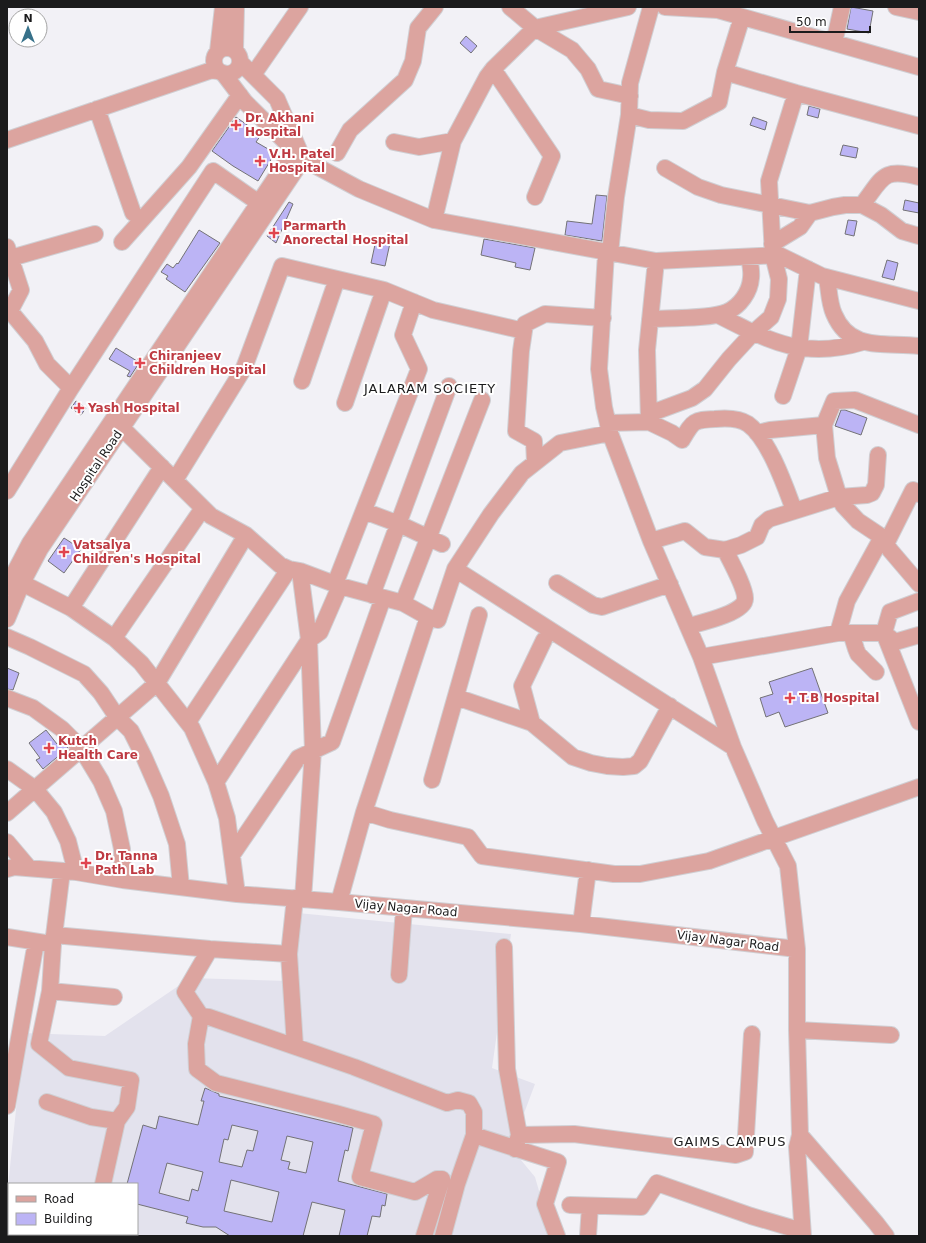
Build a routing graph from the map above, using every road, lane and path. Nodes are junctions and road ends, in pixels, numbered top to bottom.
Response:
1 (223, 7) edge
2 (236, 7) edge
3 (300, 7) edge
4 (435, 7) edge
5 (510, 7) edge
6 (628, 7) edge
7 (651, 7) edge
8 (665, 7) edge
9 (842, 7) edge
10 (896, 7) edge
11 (592, 12) edge
12 (919, 12) edge
13 (742, 17) junction
14 (535, 28) junction
15 (834, 43) junction
16 (237, 56) junction
17 (218, 64) junction
18 (919, 67) edge
19 (493, 69) junction
20 (725, 72) junction
21 (253, 75) junction
22 (796, 93) junction
23 (240, 95) junction
24 (630, 96) junction
25 (97, 109) junction
26 (629, 115) junction
27 (919, 126) edge
28 (7, 131) edge
29 (7, 140) edge
30 (453, 141) junction
31 (394, 142) dead end
32 (337, 153) dead end
33 (298, 154) junction
34 (665, 168) dead end
35 (919, 177) edge
36 (535, 197) dead end
37 (259, 203) junction
38 (770, 205) junction
39 (862, 205) junction
40 (133, 213) dead end
41 (810, 213) junction
42 (434, 220) junction
43 (95, 234) dead end
44 (919, 236) edge
45 (122, 242) dead end
46 (773, 250) junction
47 (9, 253) edge
48 (608, 253) junction
49 (749, 256) junction
50 (656, 261) junction
51 (808, 269) junction
52 (827, 278) junction
53 (337, 279) junction
54 (384, 290) junction
55 (919, 301) edge
56 (414, 302) junction
57 (718, 315) junction
58 (603, 318) junction
59 (650, 319) junction
60 (524, 331) junction
61 (753, 333) junction
62 (863, 342) junction
63 (919, 346) edge
64 (799, 348) junction
65 (302, 381) dead end
66 (449, 386) dead end
67 (71, 388) junction
68 (783, 396) dead end
69 (482, 400) dead end
70 (345, 403) dead end
71 (649, 418) junction
72 (824, 424) junction
73 (919, 425) edge
74 (122, 428) junction
75 (609, 428) junction
76 (757, 433) junction
77 (878, 455) dead end
78 (535, 462) junction
79 (162, 467) junction
80 (175, 480) junction
81 (7, 491) edge
82 (919, 494) edge
83 (839, 497) junction
84 (203, 508) junction
85 (794, 510) junction
86 (364, 511) junction
87 (399, 524) junction
88 (246, 535) junction
89 (884, 540) junction
90 (435, 541) junction
91 (651, 541) junction
92 (725, 550) junction
93 (455, 569) junction
94 (295, 570) junction
95 (916, 574) edge
96 (557, 583) dead end
97 (670, 584) junction
98 (15, 585) edge
99 (338, 585) junction
100 (378, 597) junction
101 (919, 601) edge
102 (403, 603) junction
103 (71, 608) junction
104 (479, 615) dead end
105 (428, 617) junction
106 (7, 619) edge
107 (689, 626) junction
108 (844, 633) junction
109 (884, 633) junction
110 (919, 635) edge
111 (7, 637) edge
112 (114, 638) junction
113 (309, 640) junction
114 (544, 640) dead end
115 (701, 657) junction
116 (876, 672) dead end
117 (157, 683) junction
118 (913, 689) edge
119 (456, 697) junction
120 (7, 698) edge
121 (670, 706) junction
122 (117, 717) junction
123 (188, 722) junction
124 (919, 722) edge
125 (532, 723) junction
126 (733, 746) junction
127 (82, 748) junction
128 (312, 751) junction
129 (7, 769) edge
130 (432, 780) dead end
131 (216, 782) junction
132 (919, 787) edge
133 (35, 789) junction
134 (364, 812) junction
135 (7, 813) edge
136 (773, 839) junction
137 (7, 842) edge
138 (232, 855) junction
139 (14, 866) edge
140 (588, 870) junction
141 (69, 871) junction
142 (123, 880) junction
143 (180, 886) junction
144 (237, 894) junction
145 (299, 899) junction
146 (339, 902) junction
147 (404, 908) junction
148 (582, 924) junction
149 (7, 938) edge
150 (53, 939) junction
151 (36, 942) junction
152 (504, 947) dead end
153 (210, 949) junction
154 (797, 949) junction
155 (290, 954) junction
156 (399, 974) dead end
157 (50, 991) junction
158 (114, 997) dead end
159 (201, 1016) junction
160 (797, 1030) junction
161 (752, 1034) dead end
162 (891, 1035) dead end
163 (295, 1046) junction
164 (47, 1102) dead end
165 (7, 1106) edge
166 (117, 1121) junction
167 (474, 1135) junction
168 (800, 1135) junction
169 (517, 1142) junction
170 (103, 1183) edge
171 (570, 1205) dead end
172 (590, 1206) junction
173 (802, 1234) edge
174 (424, 1236) edge
175 (443, 1236) edge
176 (557, 1236) edge
177 (588, 1236) edge
178 (886, 1236) edge

1 - 17 street
2 - 16 street
3 - 21 street
4 - 32 street
5 - 14 street
6 - 11 street
7 - 24 street
8 - 13 street
9 - 15 street
10 - 12 street
11 - 14 street
13 - 15 street
13 - 20 street
14 - 19 street
14 - 24 street
15 - 18 street
16 - 17 street
16 - 17 street
16 - 21 street
17 - 23 street
17 - 25 street
17 - 28 street
19 - 30 street
19 - 36 street
20 - 22 street
20 - 26 street
21 - 33 street
22 - 27 street
22 - 38 street
23 - 33 street
23 - 45 street
24 - 26 street
25 - 29 street
25 - 40 street
26 - 48 street
30 - 31 street
30 - 42 street
33 - 37 street, Hospital Road
33 - 42 street
33 - 74 street, Hospital Road
34 - 38 street
35 - 39 street
37 - 67 street
37 - 98 street, Hospital Road
38 - 41 street
38 - 46 street
39 - 41 street
39 - 44 street
41 - 46 street
42 - 48 street
43 - 47 street
46 - 49 street
46 - 51 street
46 - 61 street
47 - 67 street
48 - 50 street
48 - 58 street
49 - 50 street
49 - 57 street
50 - 59 street
51 - 52 street
51 - 64 street
52 - 55 street
52 - 62 street
53 - 54 street
53 - 65 street
53 - 80 street
54 - 56 street
54 - 70 street
56 - 60 street
56 - 86 street
57 - 59 street
57 - 61 street
58 - 60 street
58 - 75 street
59 - 71 street
60 - 78 street
61 - 64 street
61 - 71 street
62 - 63 street
62 - 64 street
64 - 68 street
66 - 87 street
67 - 81 street
69 - 90 street
71 - 75 street
71 - 76 street
72 - 73 street
72 - 76 street
72 - 83 street
74 - 79 street
74 - 98 street, Hospital Road
75 - 78 street
75 - 91 street
76 - 85 street
77 - 83 street
78 - 93 street
79 - 80 street
79 - 103 street
80 - 84 street
82 - 89 street
83 - 85 street
83 - 89 street
84 - 88 street
84 - 112 street
85 - 92 street
86 - 87 street
86 - 99 street
87 - 90 street
87 - 100 street
88 - 94 street
88 - 117 street
89 - 95 street
89 - 108 street
90 - 102 street
91 - 92 street
91 - 97 street
92 - 107 street
93 - 105 street
93 - 121 street
94 - 99 street
94 - 113 street
94 - 123 street
96 - 97 street
97 - 107 street
98 - 103 street
98 - 106 street, Hospital Road
99 - 100 street
99 - 113 street
100 - 102 street
100 - 128 street
101 - 109 street
102 - 105 street
103 - 112 street
104 - 119 street
105 - 134 street
107 - 115 street
108 - 109 street
108 - 115 street
108 - 116 street
109 - 110 street
109 - 118 street
111 - 122 street
112 - 117 street
113 - 128 street
113 - 131 street
114 - 125 street
115 - 126 street
117 - 122 street
117 - 123 street
118 - 124 street
119 - 125 street
119 - 130 street
120 - 127 street
121 - 125 street
121 - 126 street
122 - 127 street
122 - 143 street
123 - 131 street
126 - 136 street
127 - 133 street
127 - 142 street
128 - 138 street
128 - 145 street
129 - 133 street
131 - 138 street
132 - 136 street
133 - 135 street
133 - 141 street
134 - 140 street
134 - 146 street
136 - 140 street
136 - 154 street
137 - 139 street
138 - 144 street
139 - 141 street, Vijay Nagar Road
140 - 148 street
141 - 142 street, Vijay Nagar Road
141 - 150 street
142 - 143 street, Vijay Nagar Road
143 - 144 street, Vijay Nagar Road
144 - 145 street, Vijay Nagar Road
145 - 146 street, Vijay Nagar Road
145 - 155 street
146 - 147 street, Vijay Nagar Road
147 - 148 street, Vijay Nagar Road
147 - 156 street
148 - 154 street, Vijay Nagar Road
149 - 151 street
150 - 151 street
150 - 153 street
150 - 157 street
151 - 165 street
152 - 169 street
153 - 155 street
153 - 159 street
154 - 160 street
155 - 163 street
157 - 158 street
157 - 166 street
159 - 163 street
159 - 174 street
160 - 162 street
160 - 168 street
161 - 169 street
163 - 167 street
164 - 166 street
166 - 170 street
167 - 169 street
167 - 175 street
168 - 173 street
168 - 178 street
169 - 176 street
171 - 172 street
172 - 173 street
172 - 177 street

